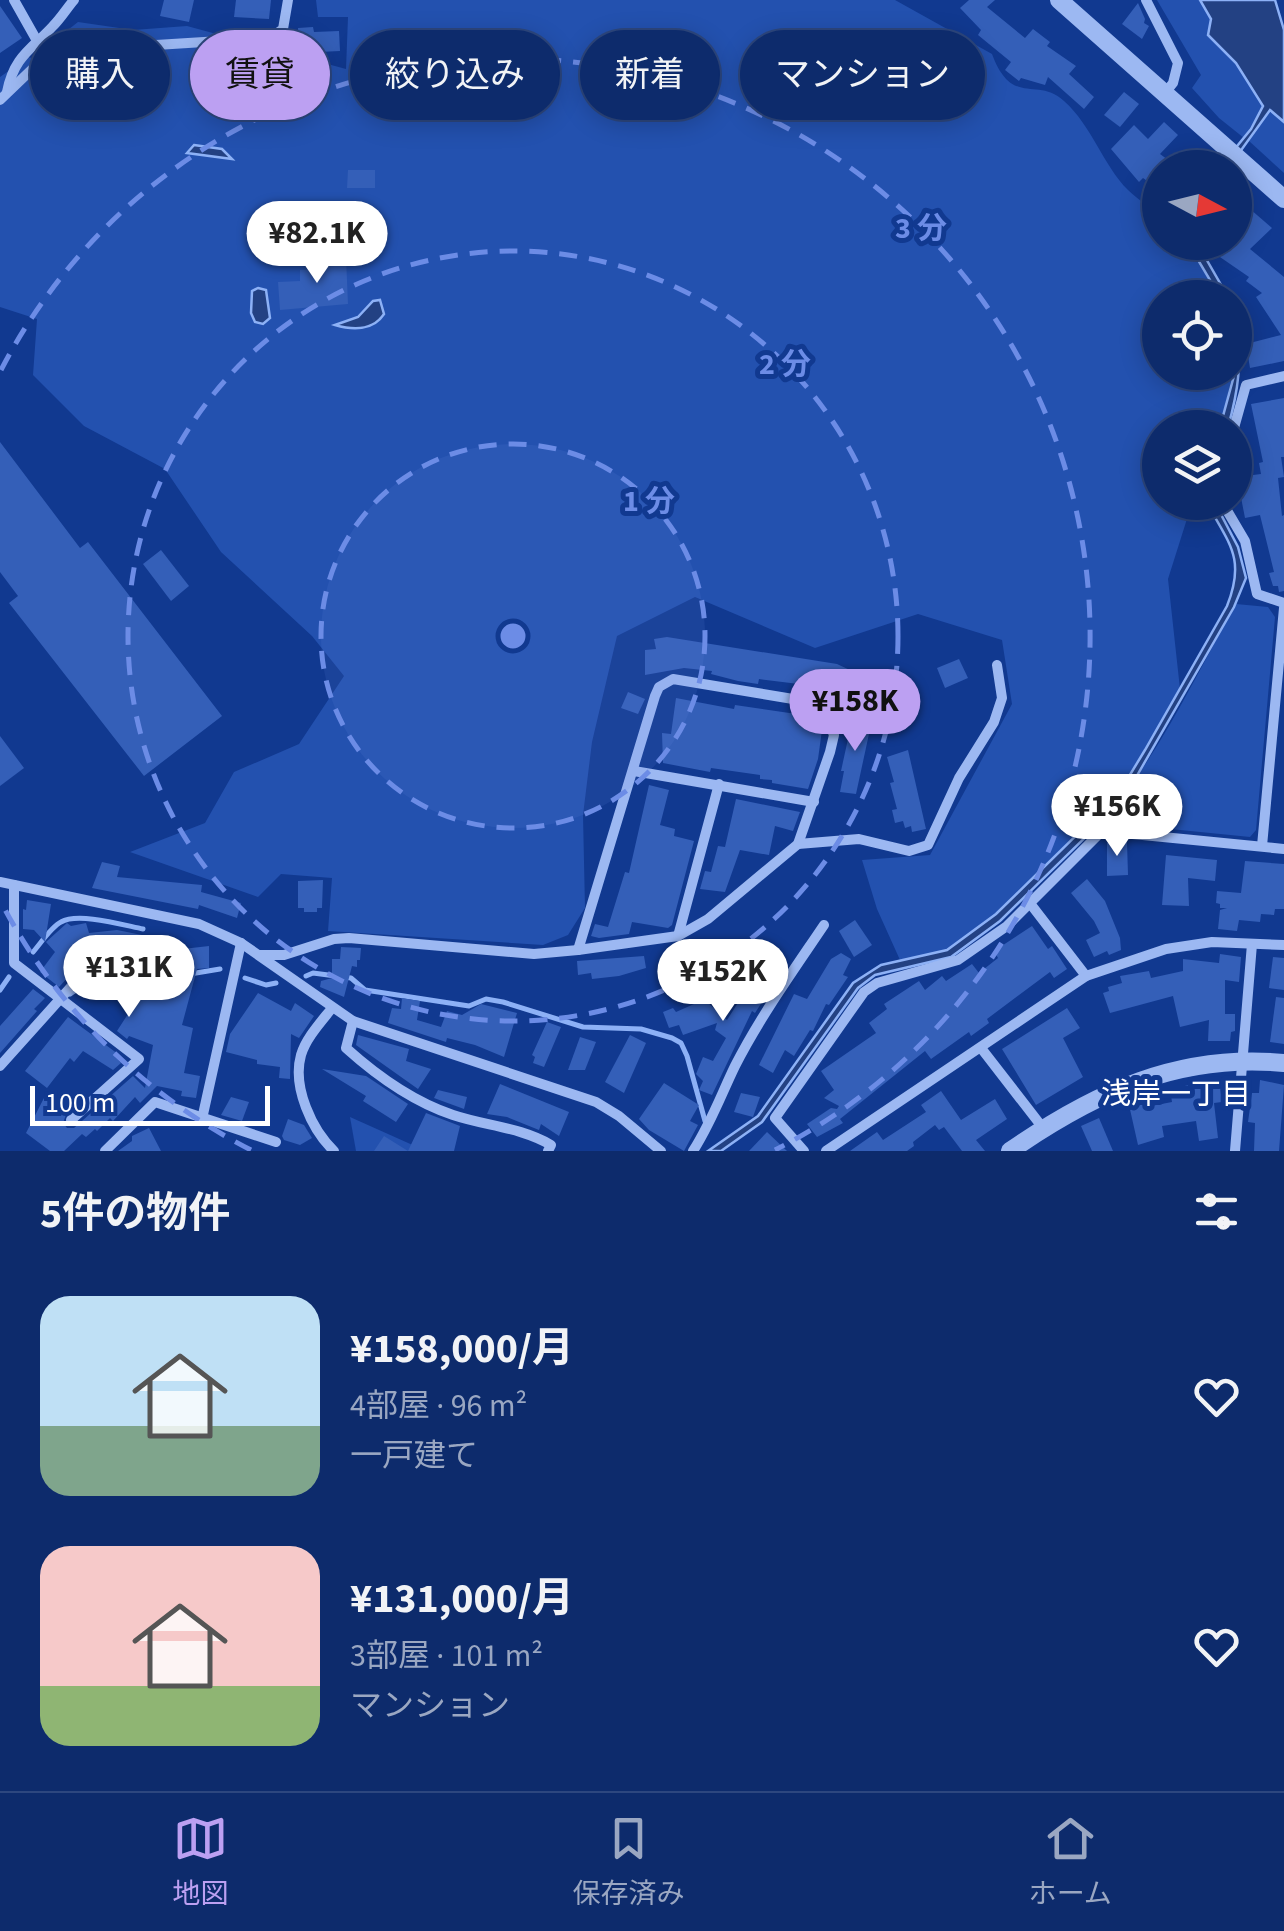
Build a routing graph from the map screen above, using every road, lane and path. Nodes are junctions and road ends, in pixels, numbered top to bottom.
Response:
1 (14, 0) edge
2 (74, 0) edge
3 (288, 0) edge
4 (1059, 0) edge
5 (1146, 0) edge
6 (31, 30) edge
7 (50, 30) edge
8 (30, 47) edge
9 (1165, 93) junction
10 (2, 98) edge
11 (1284, 199) edge
12 (1284, 376) edge
13 (1239, 410) edge
14 (1233, 520) edge
15 (1284, 605) edge
16 (998, 665) dead end
17 (634, 771) junction
18 (720, 784) junction
19 (814, 802) junction
20 (798, 844) junction
21 (1262, 846) junction
22 (1284, 848) edge
23 (0, 882) edge
24 (14, 884) junction
25 (1029, 902) junction
26 (824, 925) dead end
27 (678, 936) junction
28 (241, 943) junction
29 (1252, 944) junction
30 (1284, 945) edge
31 (578, 950) junction
32 (259, 955) junction
33 (100, 969) dead end
34 (1086, 976) junction
35 (59, 998) junction
36 (332, 1008) junction
37 (353, 1020) junction
38 (981, 1048) junction
39 (1242, 1058) junction
40 (1284, 1062) edge
41 (0, 1066) edge
42 (202, 1119) junction
43 (71, 1120) dead end
44 (1043, 1128) junction
45 (276, 1142) dead end
46 (105, 1151) edge
47 (334, 1151) edge
48 (548, 1151) edge
49 (661, 1151) edge
50 (694, 1151) edge
51 (804, 1151) edge
52 (826, 1151) edge
53 (1010, 1151) edge
54 (1235, 1151) edge

1 - 6 street
2 - 7 street
3 - 10 street
4 - 9 street
5 - 9 street
8 - 10 street
9 - 11 street
12 - 13 street
14 - 15 street
15 - 21 street
16 - 20 street
17 - 18 street
17 - 19 street
17 - 31 street
18 - 19 street
18 - 27 street
19 - 20 street
20 - 27 street
21 - 22 street
21 - 25 street
23 - 24 street
24 - 28 street
24 - 35 street
25 - 34 street
25 - 51 street
26 - 50 street
27 - 31 street
28 - 32 street
28 - 42 street
29 - 30 street
29 - 34 street
29 - 39 street
31 - 32 street
32 - 36 street
33 - 35 street
34 - 38 street
35 - 41 street
35 - 43 street
36 - 37 street
36 - 47 street
37 - 48 street
37 - 49 street
38 - 44 street
38 - 52 street
39 - 40 street
39 - 44 street
39 - 54 street
42 - 45 street
42 - 46 street
44 - 53 street

